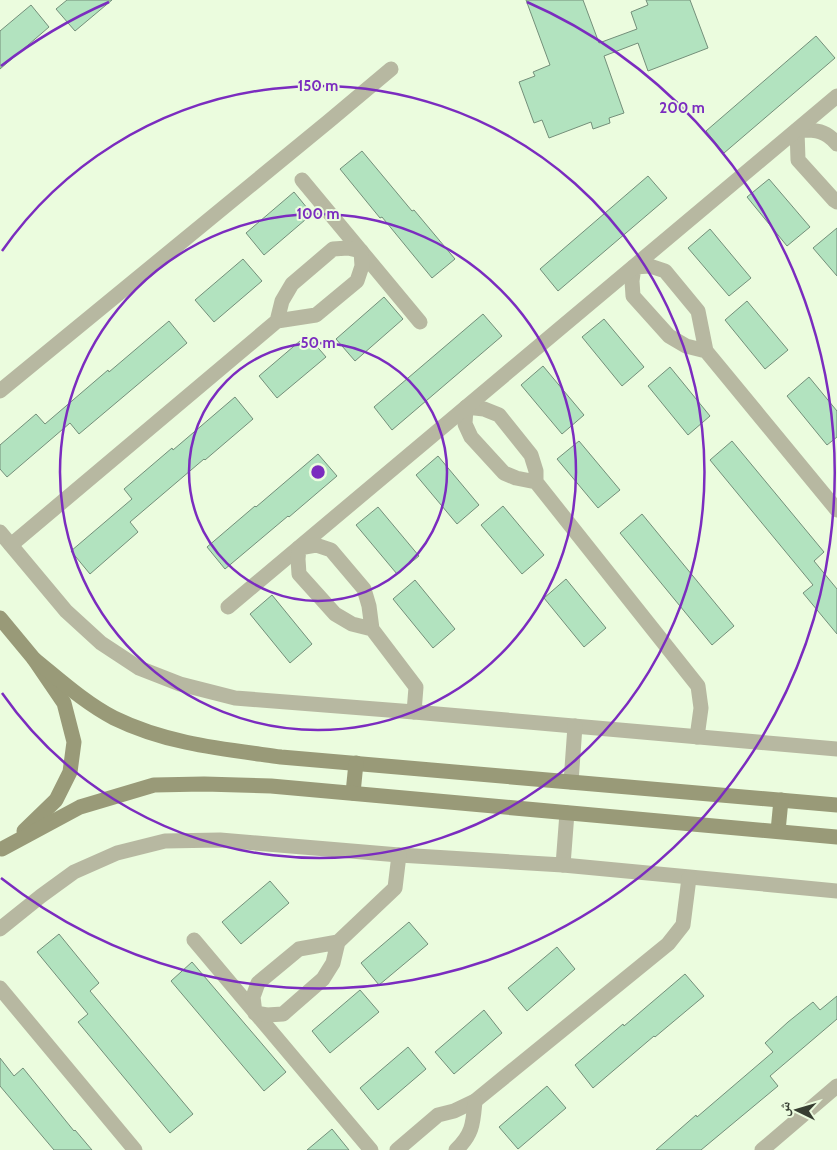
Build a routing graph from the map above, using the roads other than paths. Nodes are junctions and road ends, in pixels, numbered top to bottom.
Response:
1 (391, 69) dead end
2 (837, 96) edge
3 (797, 130) junction
4 (837, 144) edge
5 (302, 180) dead end
6 (837, 202) edge
7 (361, 251) junction
8 (634, 267) junction
9 (277, 322) junction
10 (420, 322) dead end
11 (706, 351) junction
12 (0, 391) edge
13 (466, 408) junction
14 (536, 482) junction
15 (837, 510) edge
16 (0, 532) edge
17 (11, 545) junction
18 (299, 548) junction
19 (228, 607) dead end
20 (0, 618) edge
21 (372, 630) junction
22 (34, 660) junction
23 (414, 712) junction
24 (575, 726) junction
25 (697, 737) junction
26 (837, 749) edge
27 (356, 763) junction
28 (571, 782) junction
29 (353, 793) junction
30 (781, 800) junction
31 (837, 805) edge
32 (567, 813) junction
33 (778, 831) junction
34 (837, 837) edge
35 (1, 850) edge
36 (399, 855) junction
37 (563, 866) junction
38 (689, 878) junction
39 (837, 891) edge
40 (0, 929) edge
41 (194, 940) dead end
42 (338, 942) junction
43 (0, 988) edge
44 (255, 1013) junction
45 (837, 1086) edge
46 (475, 1101) junction
47 (135, 1150) edge
48 (371, 1150) edge
49 (397, 1150) edge
50 (456, 1150) edge
51 (762, 1150) edge

1 - 12 street
2 - 3 street
3 - 4 street
3 - 6 street
3 - 8 street
5 - 7 street
7 - 9 street
7 - 9 street
7 - 10 street
8 - 11 street
8 - 11 street
8 - 13 street
9 - 17 street
11 - 15 street
13 - 14 street
13 - 14 street
13 - 18 street
14 - 25 street
16 - 17 street
17 - 23 street
18 - 19 street
18 - 21 street
18 - 21 street
20 - 22 main road
21 - 23 street
22 - 27 main road
22 - 35 main road
23 - 24 street
24 - 25 street
24 - 28 street
25 - 26 street
27 - 28 main road
27 - 29 main road
28 - 30 main road
29 - 32 main road
29 - 35 main road
30 - 31 main road
30 - 33 main road
32 - 33 main road
32 - 37 street
33 - 34 main road
36 - 37 street
36 - 40 street
36 - 42 street
37 - 38 street
38 - 39 street
38 - 46 street
41 - 44 street
42 - 44 street
42 - 44 street
43 - 47 street
44 - 48 street
45 - 51 street
46 - 49 street
46 - 50 street

